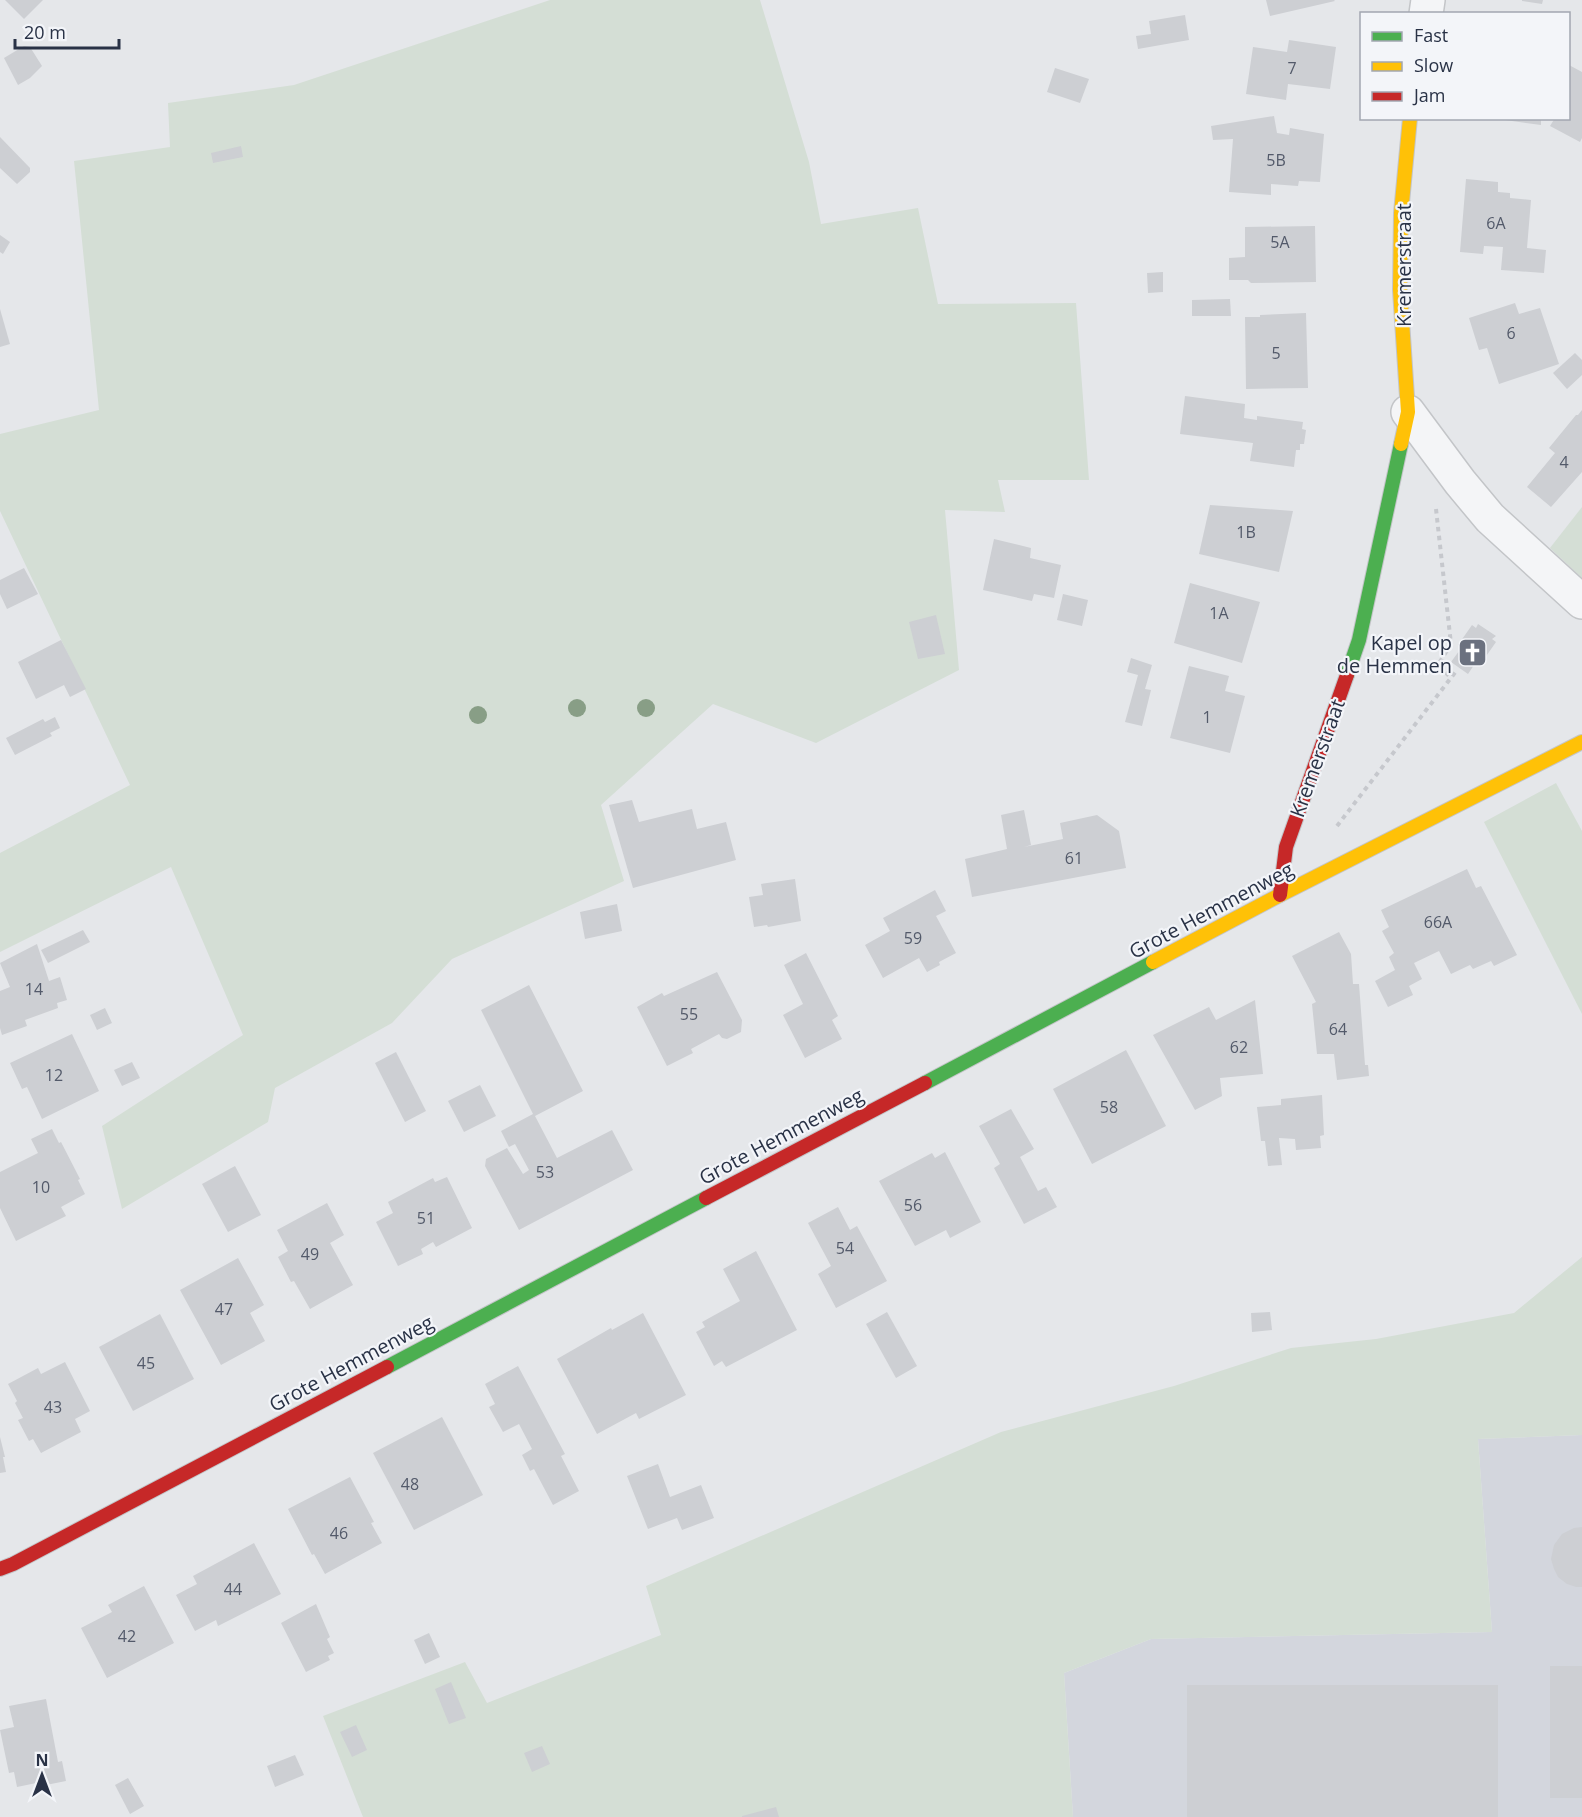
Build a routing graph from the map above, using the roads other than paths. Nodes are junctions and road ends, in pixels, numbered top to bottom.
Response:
1 (1410, 120) edge
2 (1408, 412) junction
3 (1582, 602) edge
4 (1582, 742) edge
5 (1280, 894) junction
6 (0, 1569) edge

1 - 2 street, Kremerstraat
2 - 3 street
2 - 5 street, Kremerstraat
4 - 5 street, Grote Hemmenweg
5 - 6 street, Grote Hemmenweg

